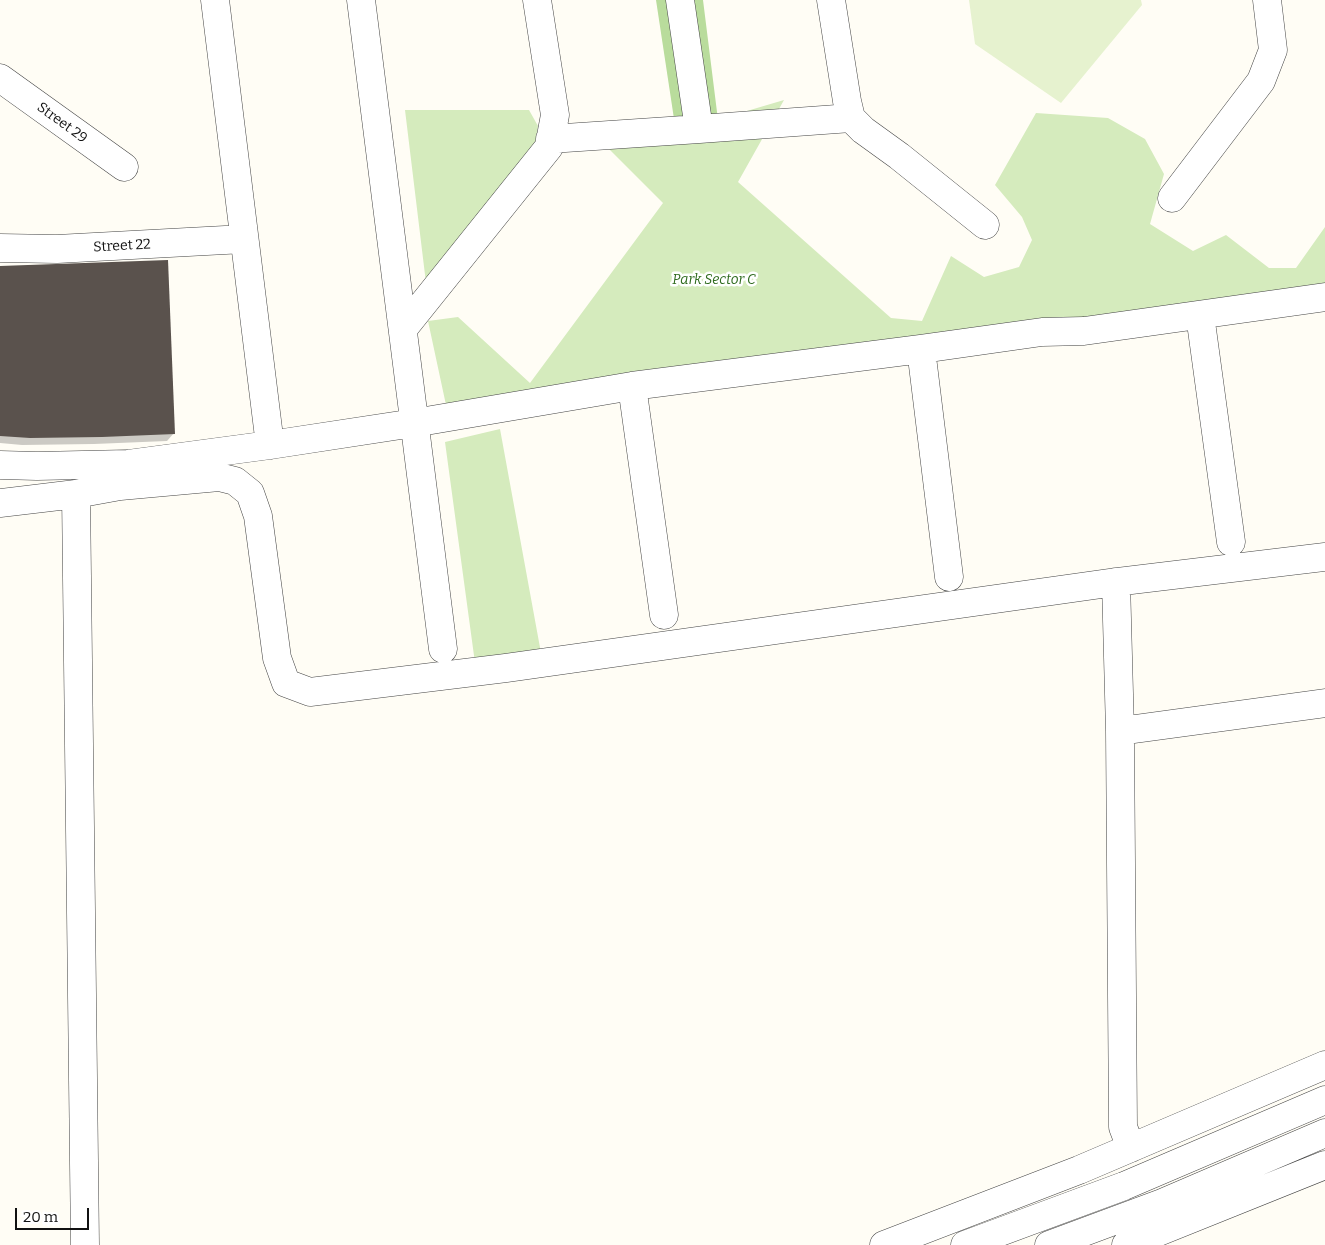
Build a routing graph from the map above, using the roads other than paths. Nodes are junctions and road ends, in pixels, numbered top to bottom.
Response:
1 (215, 0) edge
2 (361, 0) edge
3 (537, 0) edge
4 (680, 0) edge
5 (831, 0) edge
6 (1266, 0) edge
7 (0, 78) edge
8 (851, 118) junction
9 (699, 129) junction
10 (550, 139) junction
11 (124, 167) dead end
12 (1172, 198) dead end
13 (985, 225) dead end
14 (244, 239) junction
15 (0, 248) edge
16 (1325, 297) edge
17 (1200, 315) junction
18 (402, 329) junction
19 (921, 349) junction
20 (632, 386) junction
21 (414, 423) junction
22 (270, 445) junction
23 (0, 465) edge
24 (76, 494) junction
25 (0, 502) edge
26 (1231, 542) dead end
27 (1325, 557) edge
28 (950, 577) dead end
29 (1116, 582) junction
30 (664, 615) dead end
31 (443, 649) dead end
32 (1325, 703) edge
33 (1120, 731) junction
34 (1325, 1065) edge
35 (1325, 1100) edge
36 (1325, 1133) edge
37 (1131, 1148) junction
38 (1325, 1165) edge
39 (85, 1245) edge
40 (884, 1245) edge
41 (965, 1245) edge
42 (1049, 1245) edge
43 (1126, 1245) edge

1 - 14 street
2 - 18 street
3 - 10 street
4 - 9 street
5 - 8 street
6 - 12 street
7 - 11 street, Street 29
8 - 9 street
8 - 13 street
9 - 10 street
10 - 18 street
14 - 15 street, Street 22
14 - 22 street
16 - 17 street
17 - 19 street
17 - 26 street
18 - 21 street
19 - 20 street
19 - 28 street
20 - 21 street
20 - 30 street
21 - 22 street
21 - 31 street
22 - 23 street
24 - 25 street
24 - 29 street
24 - 39 street
27 - 29 street
29 - 33 street
32 - 33 street
33 - 37 street
34 - 37 street
35 - 41 street
36 - 42 street
37 - 40 street
38 - 43 street

